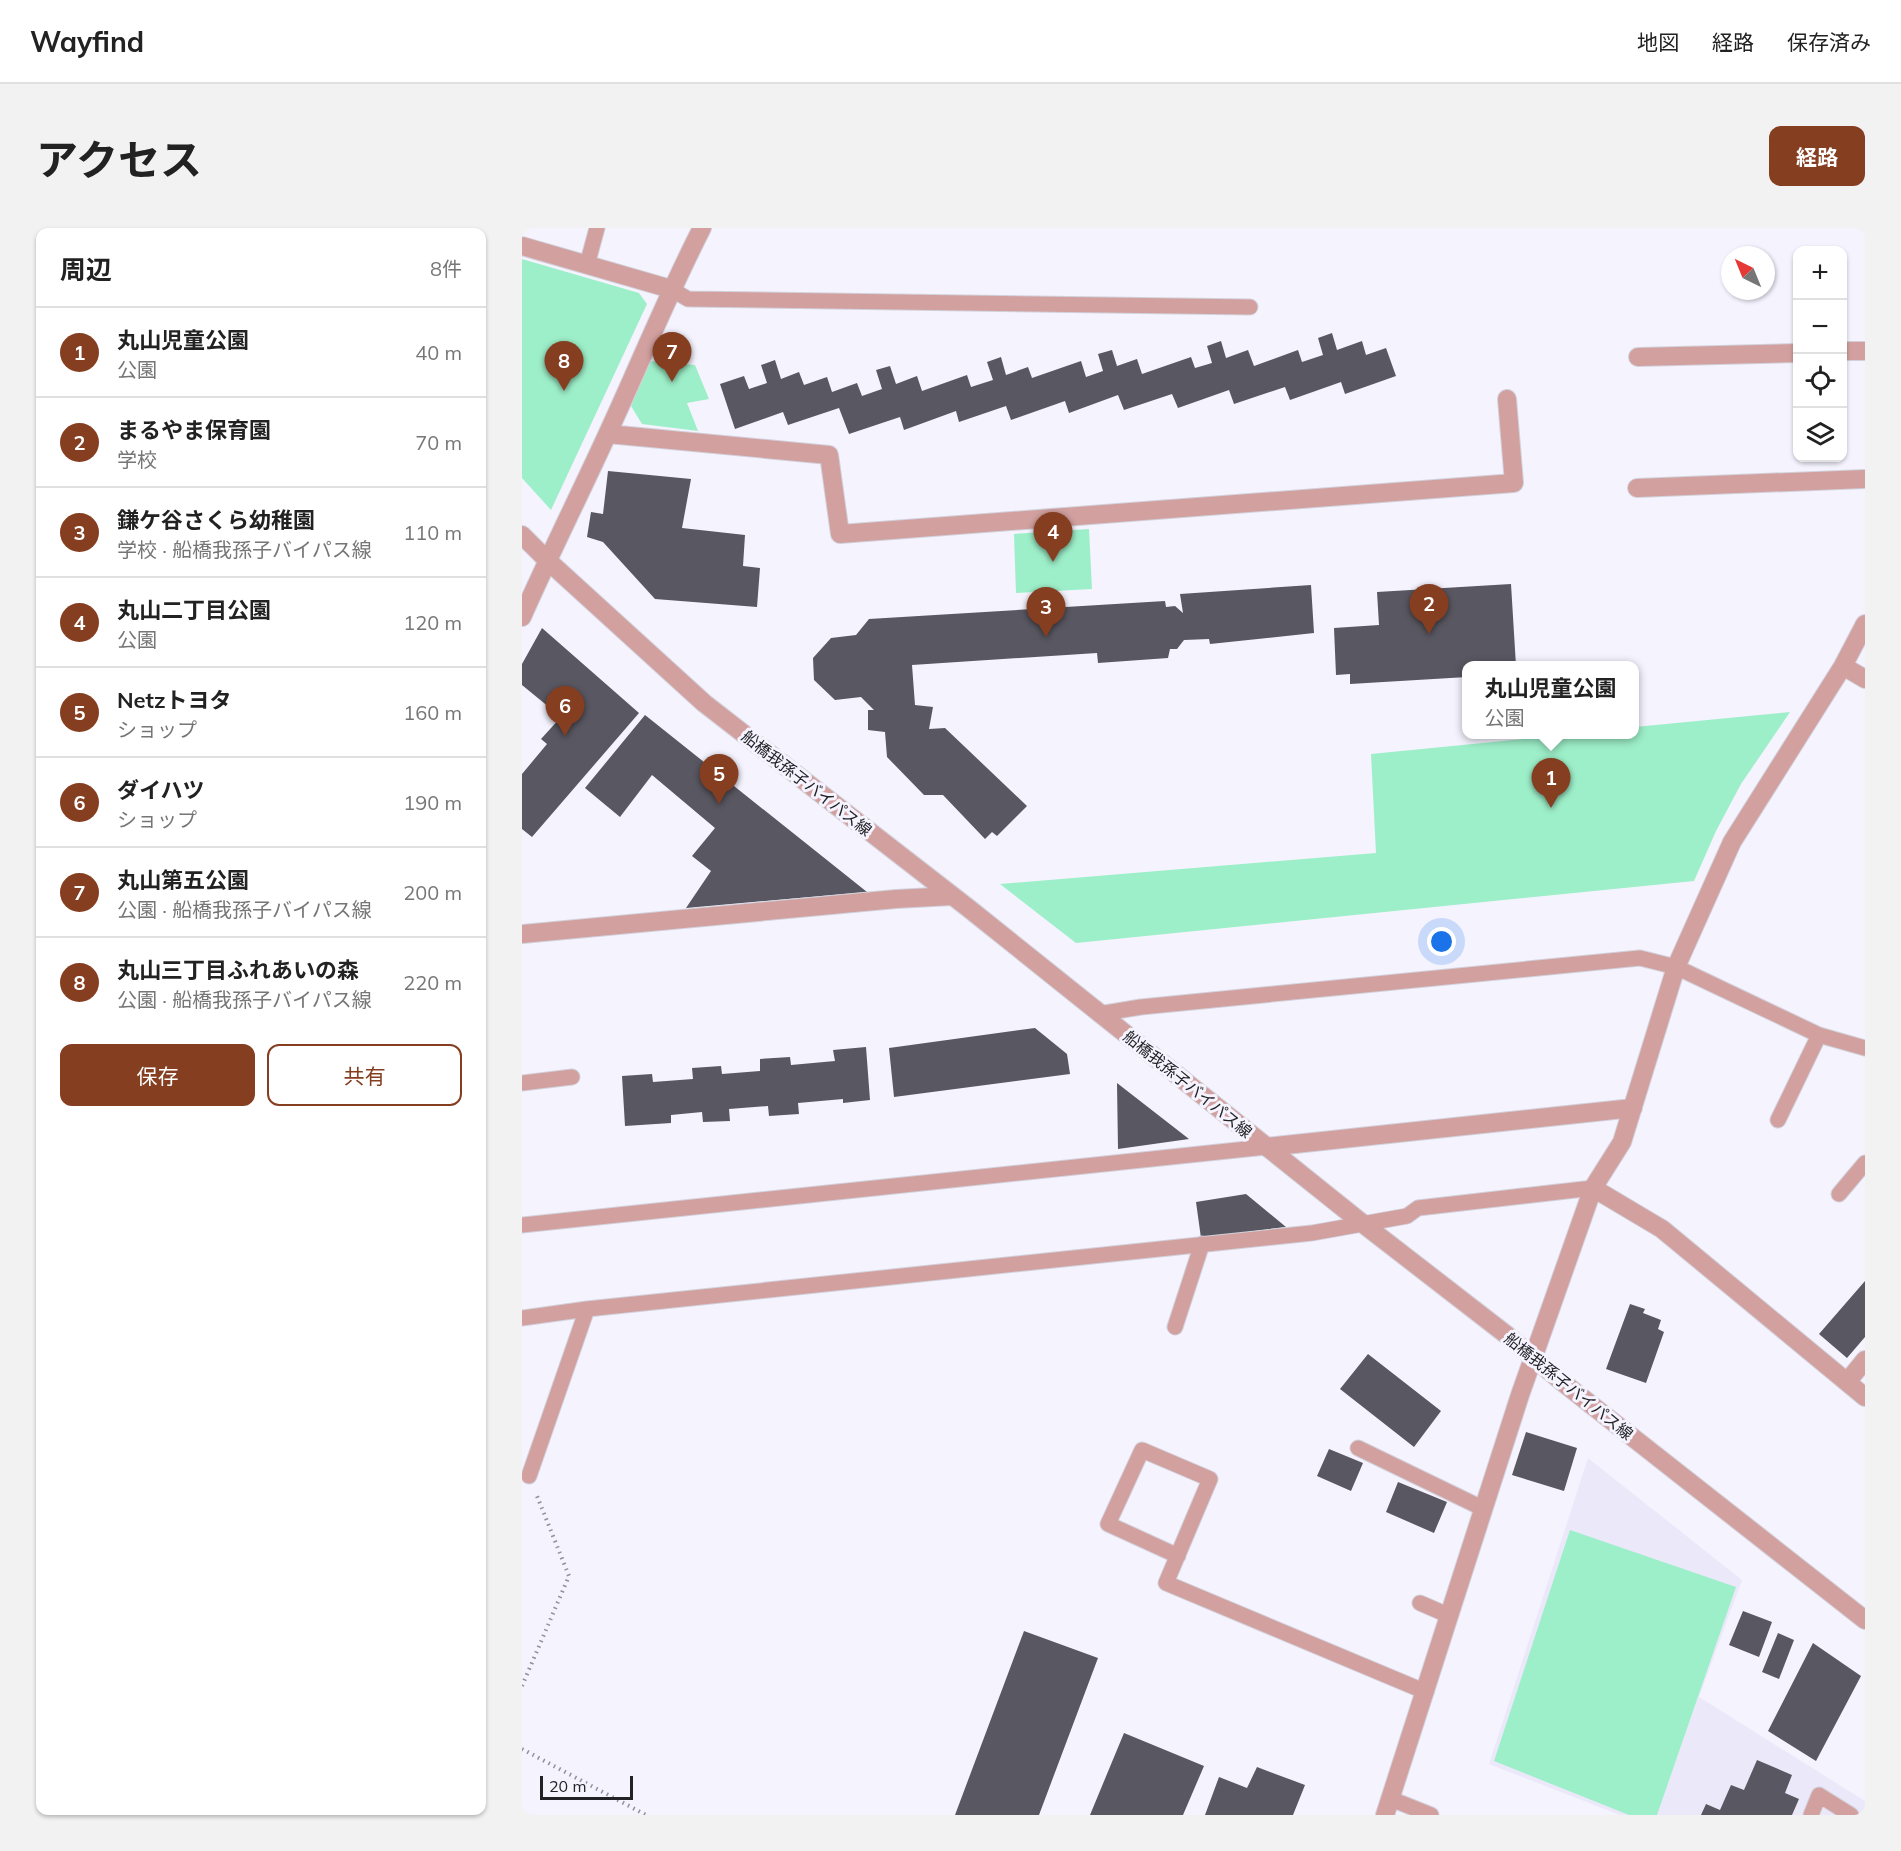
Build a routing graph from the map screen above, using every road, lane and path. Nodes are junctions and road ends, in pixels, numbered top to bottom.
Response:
1 (597, 228) edge
2 (702, 228) edge
3 (522, 246) edge
4 (587, 265) junction
5 (671, 290) junction
6 (1250, 307) dead end
7 (1847, 351) edge
8 (1865, 351) edge
9 (1793, 353) edge
10 (1638, 357) dead end
11 (1507, 399) dead end
12 (608, 434) junction
13 (1865, 478) edge
14 (1637, 488) dead end
15 (522, 535) edge
16 (547, 560) junction
17 (522, 617) edge
18 (1865, 624) edge
19 (1843, 666) junction
20 (1865, 680) edge
21 (952, 896) junction
22 (522, 934) edge
23 (1676, 966) junction
24 (1099, 1014) junction
25 (1819, 1035) junction
26 (1865, 1048) edge
27 (572, 1077) dead end
28 (522, 1083) edge
29 (1633, 1108) junction
30 (1778, 1120) dead end
31 (1266, 1147) junction
32 (1865, 1163) edge
33 (1593, 1188) junction
34 (1839, 1194) dead end
35 (1362, 1223) junction
36 (522, 1225) edge
37 (1202, 1244) junction
38 (587, 1309) junction
39 (522, 1318) edge
40 (1175, 1327) dead end
41 (1534, 1359) junction
42 (1865, 1360) edge
43 (1847, 1382) junction
44 (1865, 1397) edge
45 (1358, 1448) dead end
46 (529, 1476) joint
47 (1484, 1509) junction
48 (1178, 1556) junction
49 (1420, 1603) dead end
50 (1450, 1616) junction
51 (1865, 1620) edge
52 (522, 1686) edge
53 (1426, 1692) junction
54 (522, 1749) edge
55 (1388, 1807) edge
56 (646, 1815) edge
57 (1431, 1815) edge
58 (1811, 1815) edge
59 (1851, 1815) edge

1 - 4 lane
2 - 5 street
3 - 4 street
4 - 5 street
5 - 6 lane
5 - 12 street
7 - 8 street
9 - 10 street
11 - 12 street
12 - 16 street
13 - 14 street
15 - 16 street, 船橋我孫子バイパス線
16 - 17 street
16 - 21 street, 船橋我孫子バイパス線
18 - 19 street
19 - 20 street
19 - 23 street
21 - 22 street
21 - 24 street, 船橋我孫子バイパス線
23 - 24 lane
23 - 25 lane
23 - 29 street
24 - 31 street, 船橋我孫子バイパス線
25 - 26 lane
25 - 30 lane
27 - 28 lane
29 - 31 street
29 - 33 street
31 - 35 street, 船橋我孫子バイパス線
31 - 36 lane
32 - 34 lane
33 - 35 lane
33 - 41 street
33 - 43 street
35 - 37 lane
35 - 41 street, 船橋我孫子バイパス線
37 - 38 lane
37 - 40 lane
38 - 39 lane
38 - 46 lane
41 - 47 street
41 - 51 street, 船橋我孫子バイパス線
42 - 43 street
43 - 44 street
45 - 47 lane
46 - 52 path
47 - 50 street
48 - 48 lane
48 - 53 lane
49 - 50 lane
50 - 53 street
53 - 55 street
54 - 56 path
55 - 57 lane
58 - 59 lane

